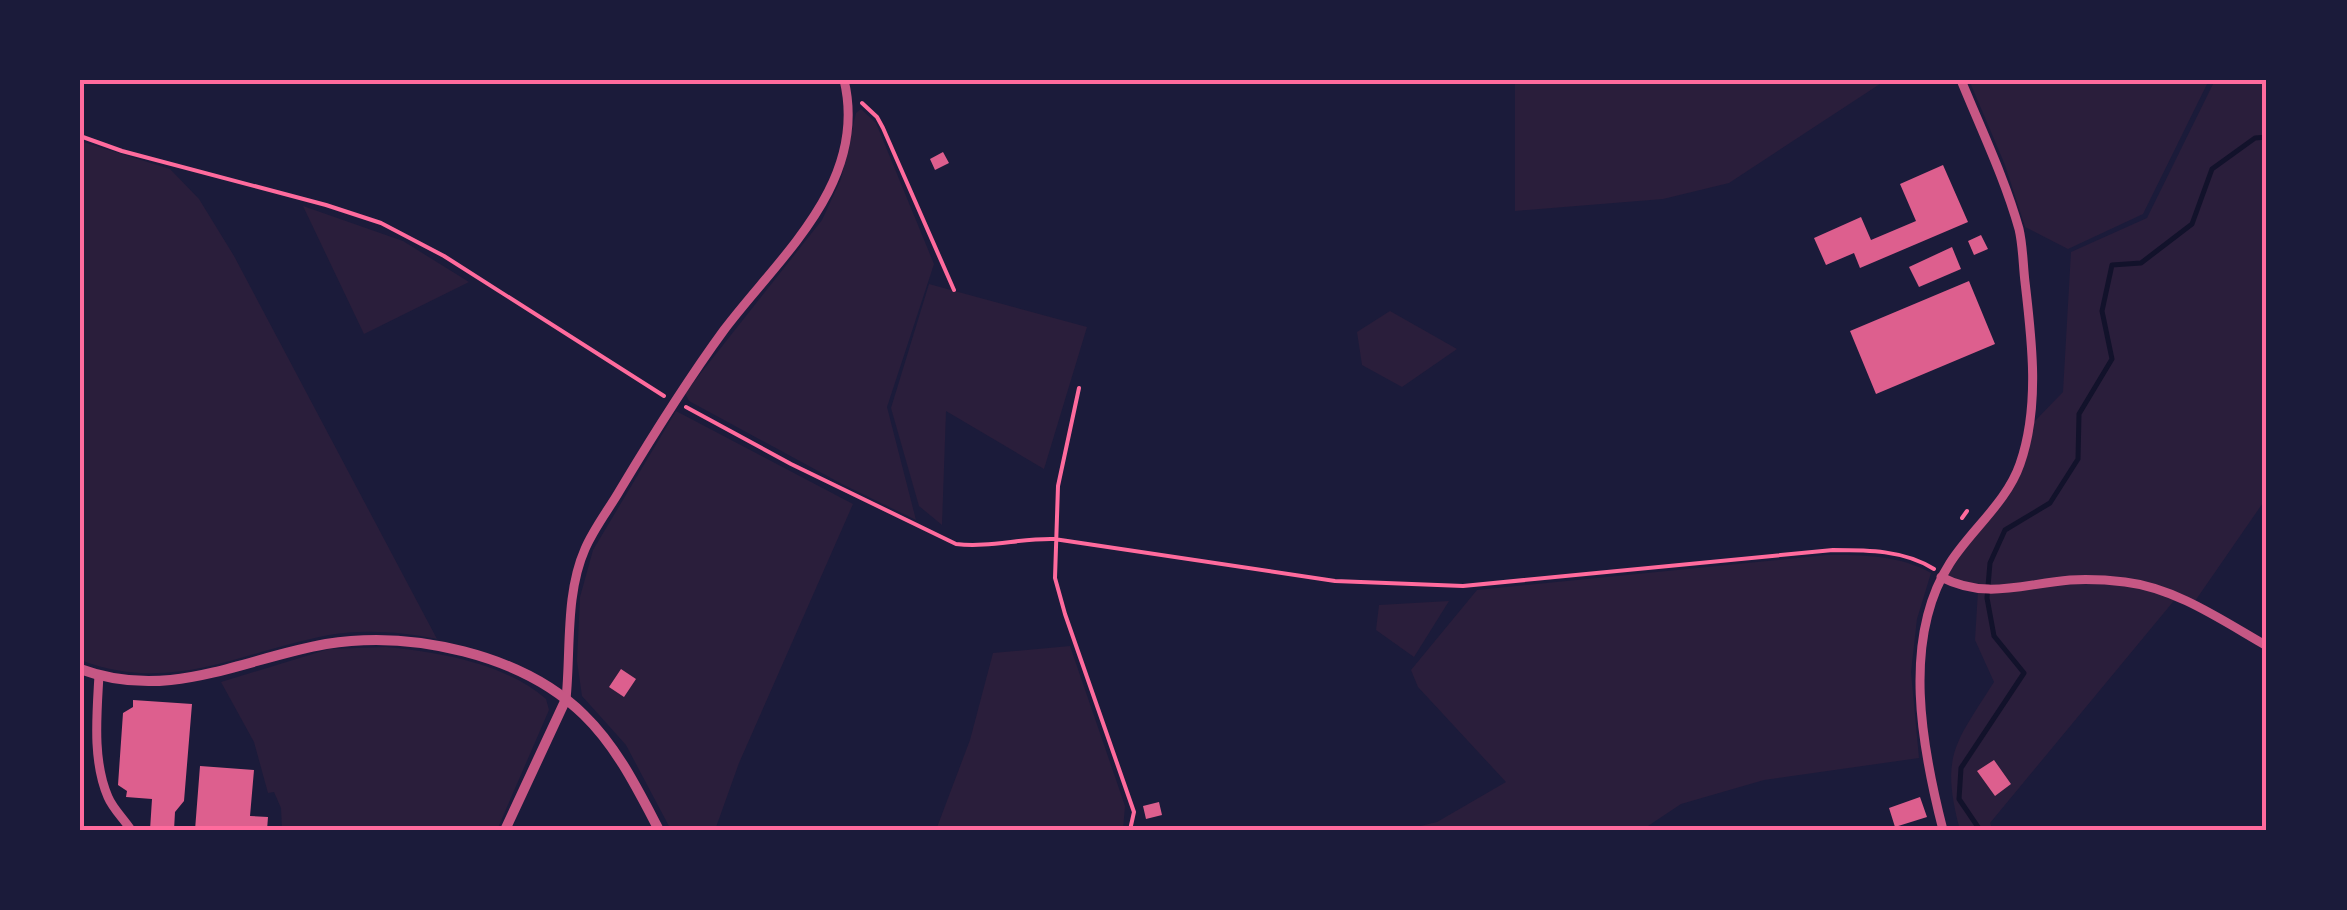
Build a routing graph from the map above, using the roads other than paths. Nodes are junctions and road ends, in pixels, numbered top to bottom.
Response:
1 (844, 80) edge
2 (1961, 80) edge
3 (1940, 577) junction
4 (2267, 646) edge
5 (80, 669) edge
6 (98, 675) junction
7 (566, 699) junction
8 (131, 830) edge
9 (505, 830) edge
10 (659, 830) edge
11 (1943, 830) edge

1 - 7 street
2 - 3 street
3 - 4 street
3 - 11 street
5 - 6 street
6 - 7 street
6 - 8 street
7 - 9 street
7 - 10 street

